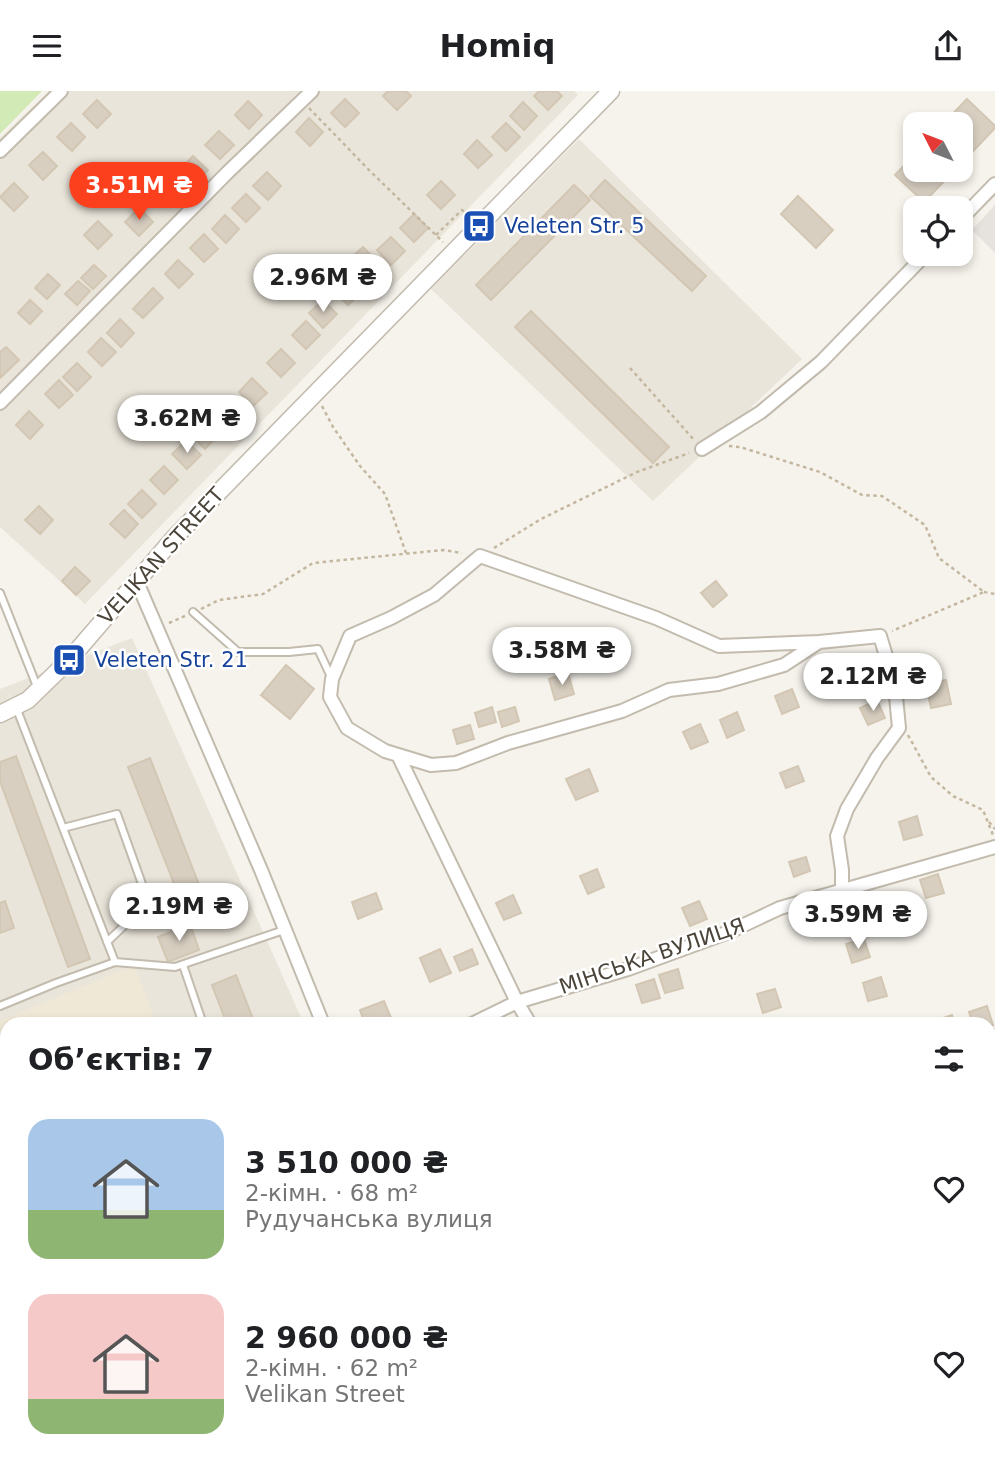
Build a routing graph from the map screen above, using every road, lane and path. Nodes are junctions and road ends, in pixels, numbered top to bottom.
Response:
1 (61, 91) edge
2 (312, 91) edge
3 (611, 91) edge
4 (302, 101) junction
5 (0, 151) edge
6 (995, 184) edge
7 (973, 207) edge
8 (479, 226) junction
9 (436, 235) junction
10 (454, 252) junction
11 (914, 266) edge
12 (630, 368) dead end
13 (314, 395) junction
14 (0, 403) edge
15 (728, 446) dead end
16 (702, 449) junction
17 (406, 554) junction
18 (480, 556) junction
19 (137, 582) junction
20 (984, 592) junction
21 (0, 593) edge
22 (995, 594) edge
23 (193, 613) junction
24 (156, 629) junction
25 (880, 636) junction
26 (819, 642) junction
27 (332, 679) junction
28 (38, 690) junction
29 (16, 707) junction
30 (0, 714) edge
31 (898, 721) junction
32 (398, 755) junction
33 (987, 820) junction
34 (63, 828) junction
35 (995, 829) edge
36 (995, 840) edge
37 (995, 847) edge
38 (842, 890) junction
39 (285, 930) junction
40 (107, 942) junction
41 (115, 962) junction
42 (183, 965) junction
43 (517, 1002) junction
44 (0, 1006) edge
45 (201, 1017) edge
46 (320, 1017) edge
47 (486, 1017) edge
48 (526, 1017) edge

1 - 5 street
2 - 4 street
3 - 8 street, VELIKAN STREET
4 - 9 path
4 - 14 street
6 - 7 street
8 - 9 path
8 - 10 street, VELIKAN STREET
9 - 10 path
10 - 13 street, VELIKAN STREET
11 - 16 street
12 - 16 path
13 - 17 path
13 - 19 street, VELIKAN STREET
15 - 20 path
16 - 18 path
17 - 18 path
17 - 23 path
18 - 26 street
18 - 27 street
19 - 24 street
19 - 28 street, VELIKAN STREET
20 - 22 path
20 - 25 path
21 - 28 lane
23 - 24 path
23 - 27 lane
24 - 39 street
25 - 26 street
25 - 31 street
26 - 32 street
27 - 32 street
28 - 29 street, VELIKAN STREET
29 - 30 street, VELIKAN STREET
29 - 34 lane
31 - 33 path
31 - 38 street
32 - 43 street
33 - 35 path
33 - 36 path
34 - 40 lane
34 - 40 lane
37 - 38 street, МІНСЬКА ВУЛИЦЯ
38 - 43 street, МІНСЬКА ВУЛИЦЯ
39 - 42 lane
39 - 46 street
40 - 41 lane
41 - 42 lane
41 - 44 lane
42 - 45 lane
43 - 47 street, МІНСЬКА ВУЛИЦЯ
43 - 48 street

